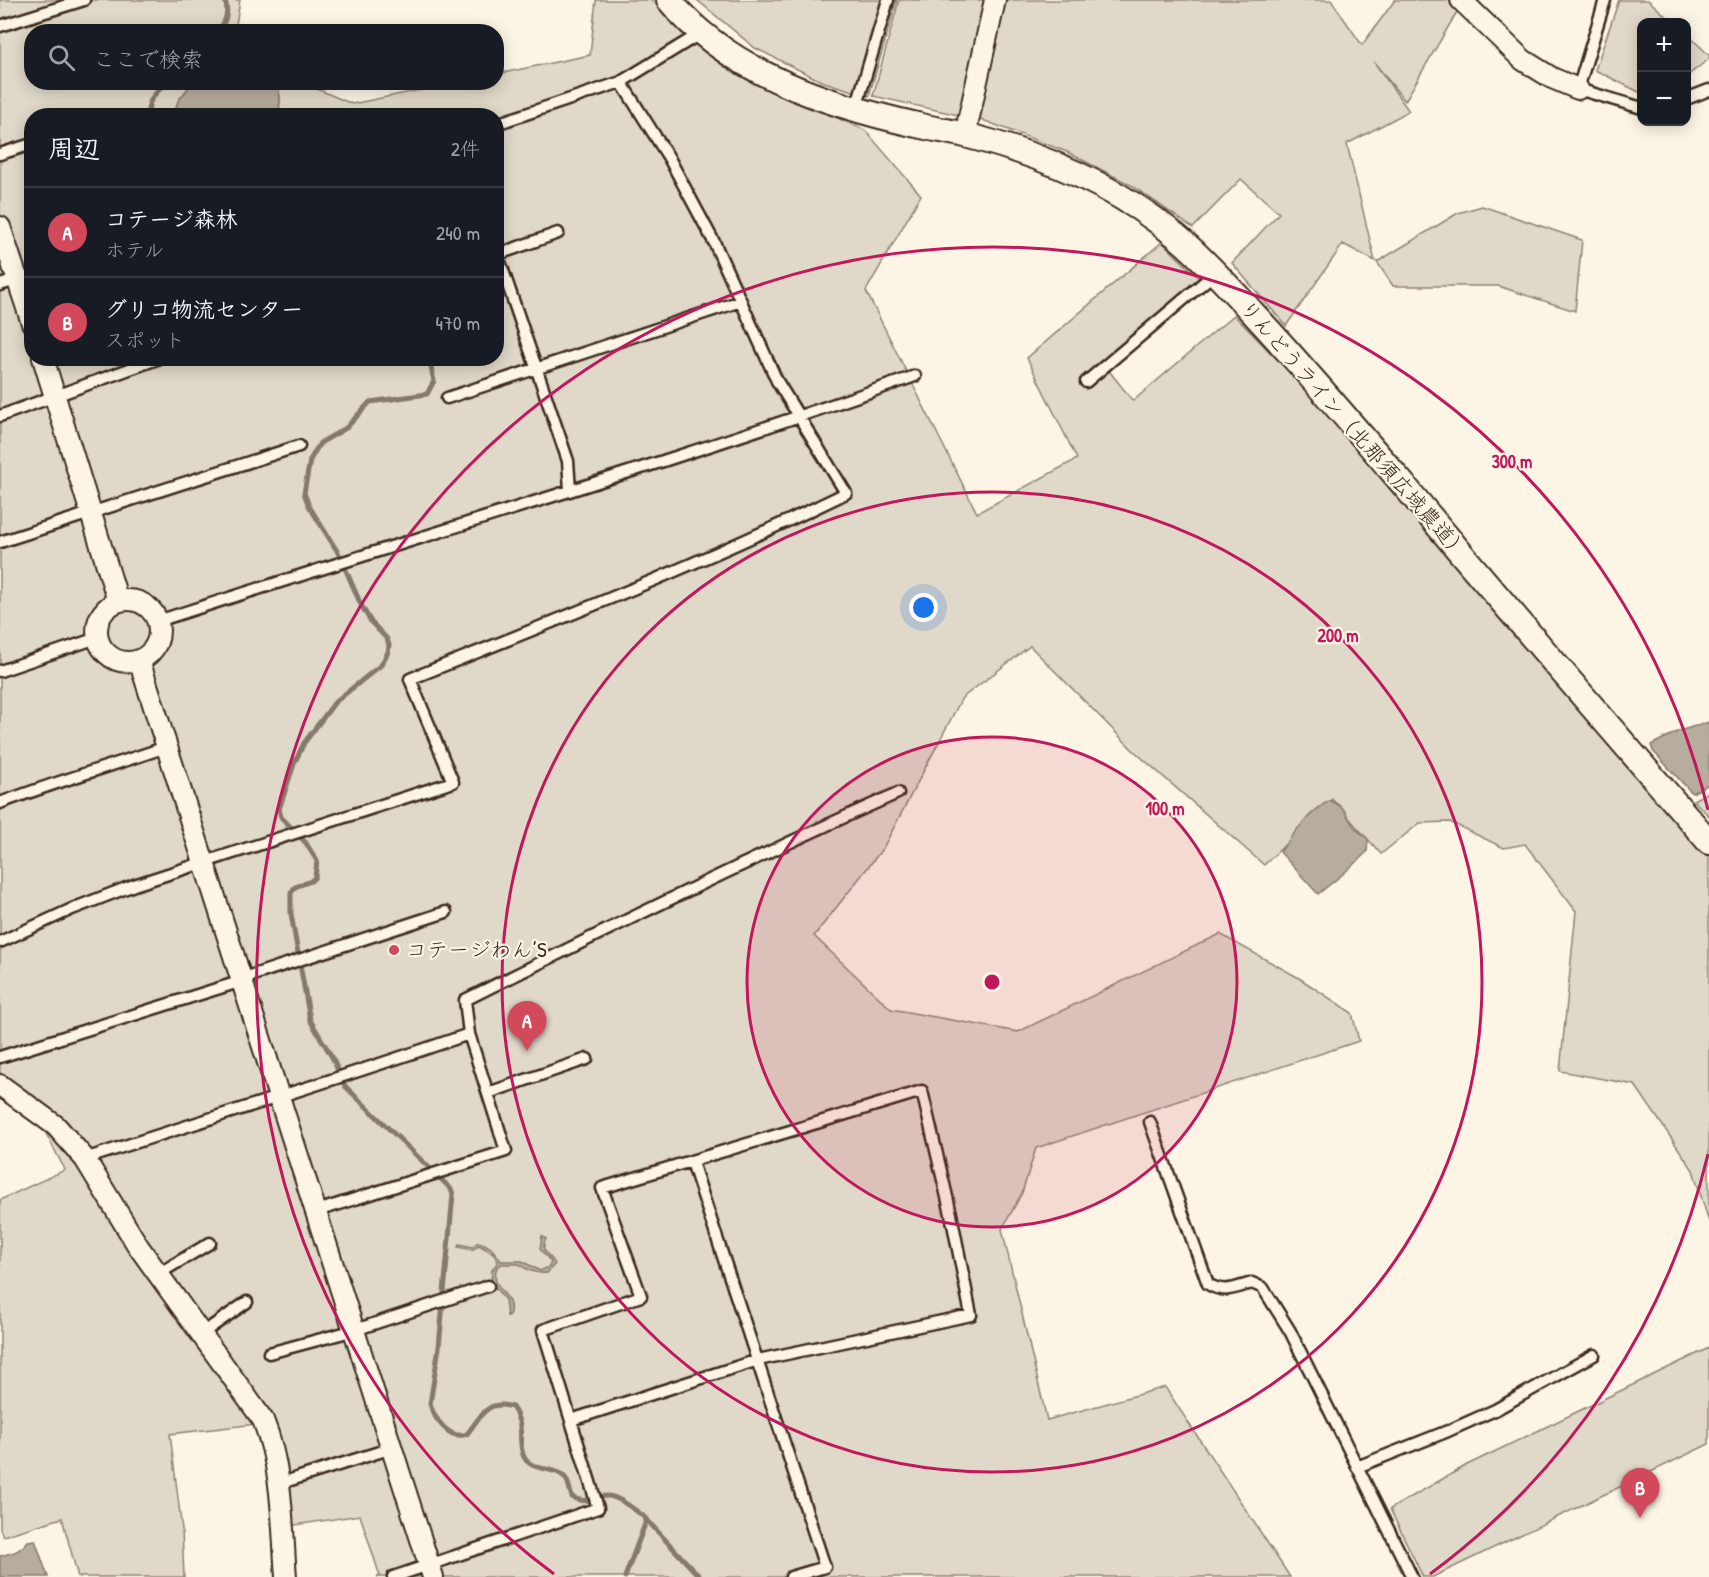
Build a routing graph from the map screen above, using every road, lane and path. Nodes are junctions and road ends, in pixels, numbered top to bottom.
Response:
1 (84, 0) edge
2 (669, 0) edge
3 (888, 0) edge
4 (995, 0) edge
5 (1461, 0) edge
6 (1605, 0) edge
7 (0, 26) edge
8 (701, 33) junction
9 (621, 82) junction
10 (1578, 89) junction
11 (1709, 90) edge
12 (1691, 97) edge
13 (1637, 107) edge
14 (856, 108) junction
15 (504, 121) edge
16 (964, 135) junction
17 (24, 146) edge
18 (0, 154) edge
19 (0, 227) edge
20 (558, 233) dead end
21 (504, 251) edge
22 (504, 273) edge
23 (1215, 273) junction
24 (16, 279) edge
25 (24, 301) edge
26 (741, 302) junction
27 (45, 366) edge
28 (138, 366) edge
29 (537, 369) junction
30 (915, 376) dead end
31 (1086, 382) dead end
32 (55, 397) junction
33 (447, 398) dead end
34 (0, 416) edge
35 (799, 417) junction
36 (299, 447) dead end
37 (570, 490) junction
38 (91, 514) junction
39 (0, 542) edge
40 (118, 602) junction
41 (158, 621) junction
42 (97, 638) junction
43 (139, 660) junction
44 (0, 670) edge
45 (166, 747) junction
46 (898, 793) dead end
47 (0, 803) edge
48 (1709, 842) edge
49 (204, 863) junction
50 (446, 912) dead end
51 (0, 942) edge
52 (242, 980) junction
53 (469, 1034) junction
54 (0, 1057) edge
55 (587, 1059) dead end
56 (0, 1085) edge
57 (488, 1093) junction
58 (279, 1095) junction
59 (1150, 1122) dead end
60 (85, 1160) junction
61 (692, 1162) junction
62 (317, 1211) junction
63 (210, 1243) dead end
64 (158, 1274) junction
65 (488, 1286) dead end
66 (247, 1302) dead end
67 (355, 1330) junction
68 (201, 1334) junction
69 (269, 1353) dead end
70 (1594, 1355) dead end
71 (758, 1360) junction
72 (571, 1420) junction
73 (392, 1448) junction
74 (1357, 1467) junction
75 (278, 1484) junction
76 (431, 1571) edge
77 (826, 1572) edge
78 (286, 1577) edge
79 (393, 1577) edge
80 (791, 1577) edge
81 (1412, 1577) edge

1 - 7 lane
2 - 8 street, りんどうライン（北那須広域農道）
3 - 14 lane
4 - 16 street
5 - 10 street
6 - 10 lane
8 - 9 lane
8 - 14 street, りんどうライン（北那須広域農道）
9 - 15 lane
9 - 26 lane
10 - 13 lane
11 - 12 lane
14 - 16 street, りんどうライン（北那須広域農道）
16 - 23 street, りんどうライン（北那須広域農道）
17 - 18 lane
19 - 24 street
20 - 21 lane
22 - 29 lane
23 - 31 lane
23 - 48 street, りんどうライン（北那須広域農道）
24 - 25 street
26 - 29 lane
26 - 35 lane
27 - 32 street
28 - 32 lane
29 - 33 lane
29 - 37 lane
30 - 35 lane
32 - 34 lane
32 - 38 street
35 - 37 lane
35 - 49 lane
36 - 38 lane
37 - 41 lane
38 - 39 lane
38 - 40 street
40 - 41 street
40 - 42 street
41 - 43 street
42 - 43 street
42 - 44 lane
43 - 45 street
45 - 47 lane
45 - 49 street
46 - 53 lane
49 - 51 lane
49 - 52 street
50 - 52 lane
52 - 54 lane
52 - 58 street
53 - 57 lane
53 - 58 lane
55 - 57 lane
56 - 60 street
57 - 62 lane
58 - 60 lane
58 - 62 street
59 - 74 lane
60 - 64 street
61 - 71 lane
61 - 71 lane
61 - 72 lane
62 - 67 street
63 - 64 lane
64 - 68 street
65 - 67 lane
66 - 68 lane
67 - 69 lane
67 - 73 street
68 - 75 street
70 - 74 lane
71 - 72 lane
71 - 77 lane
72 - 76 lane
73 - 75 lane
73 - 76 street
74 - 81 lane
75 - 78 street
76 - 79 lane
77 - 80 lane

